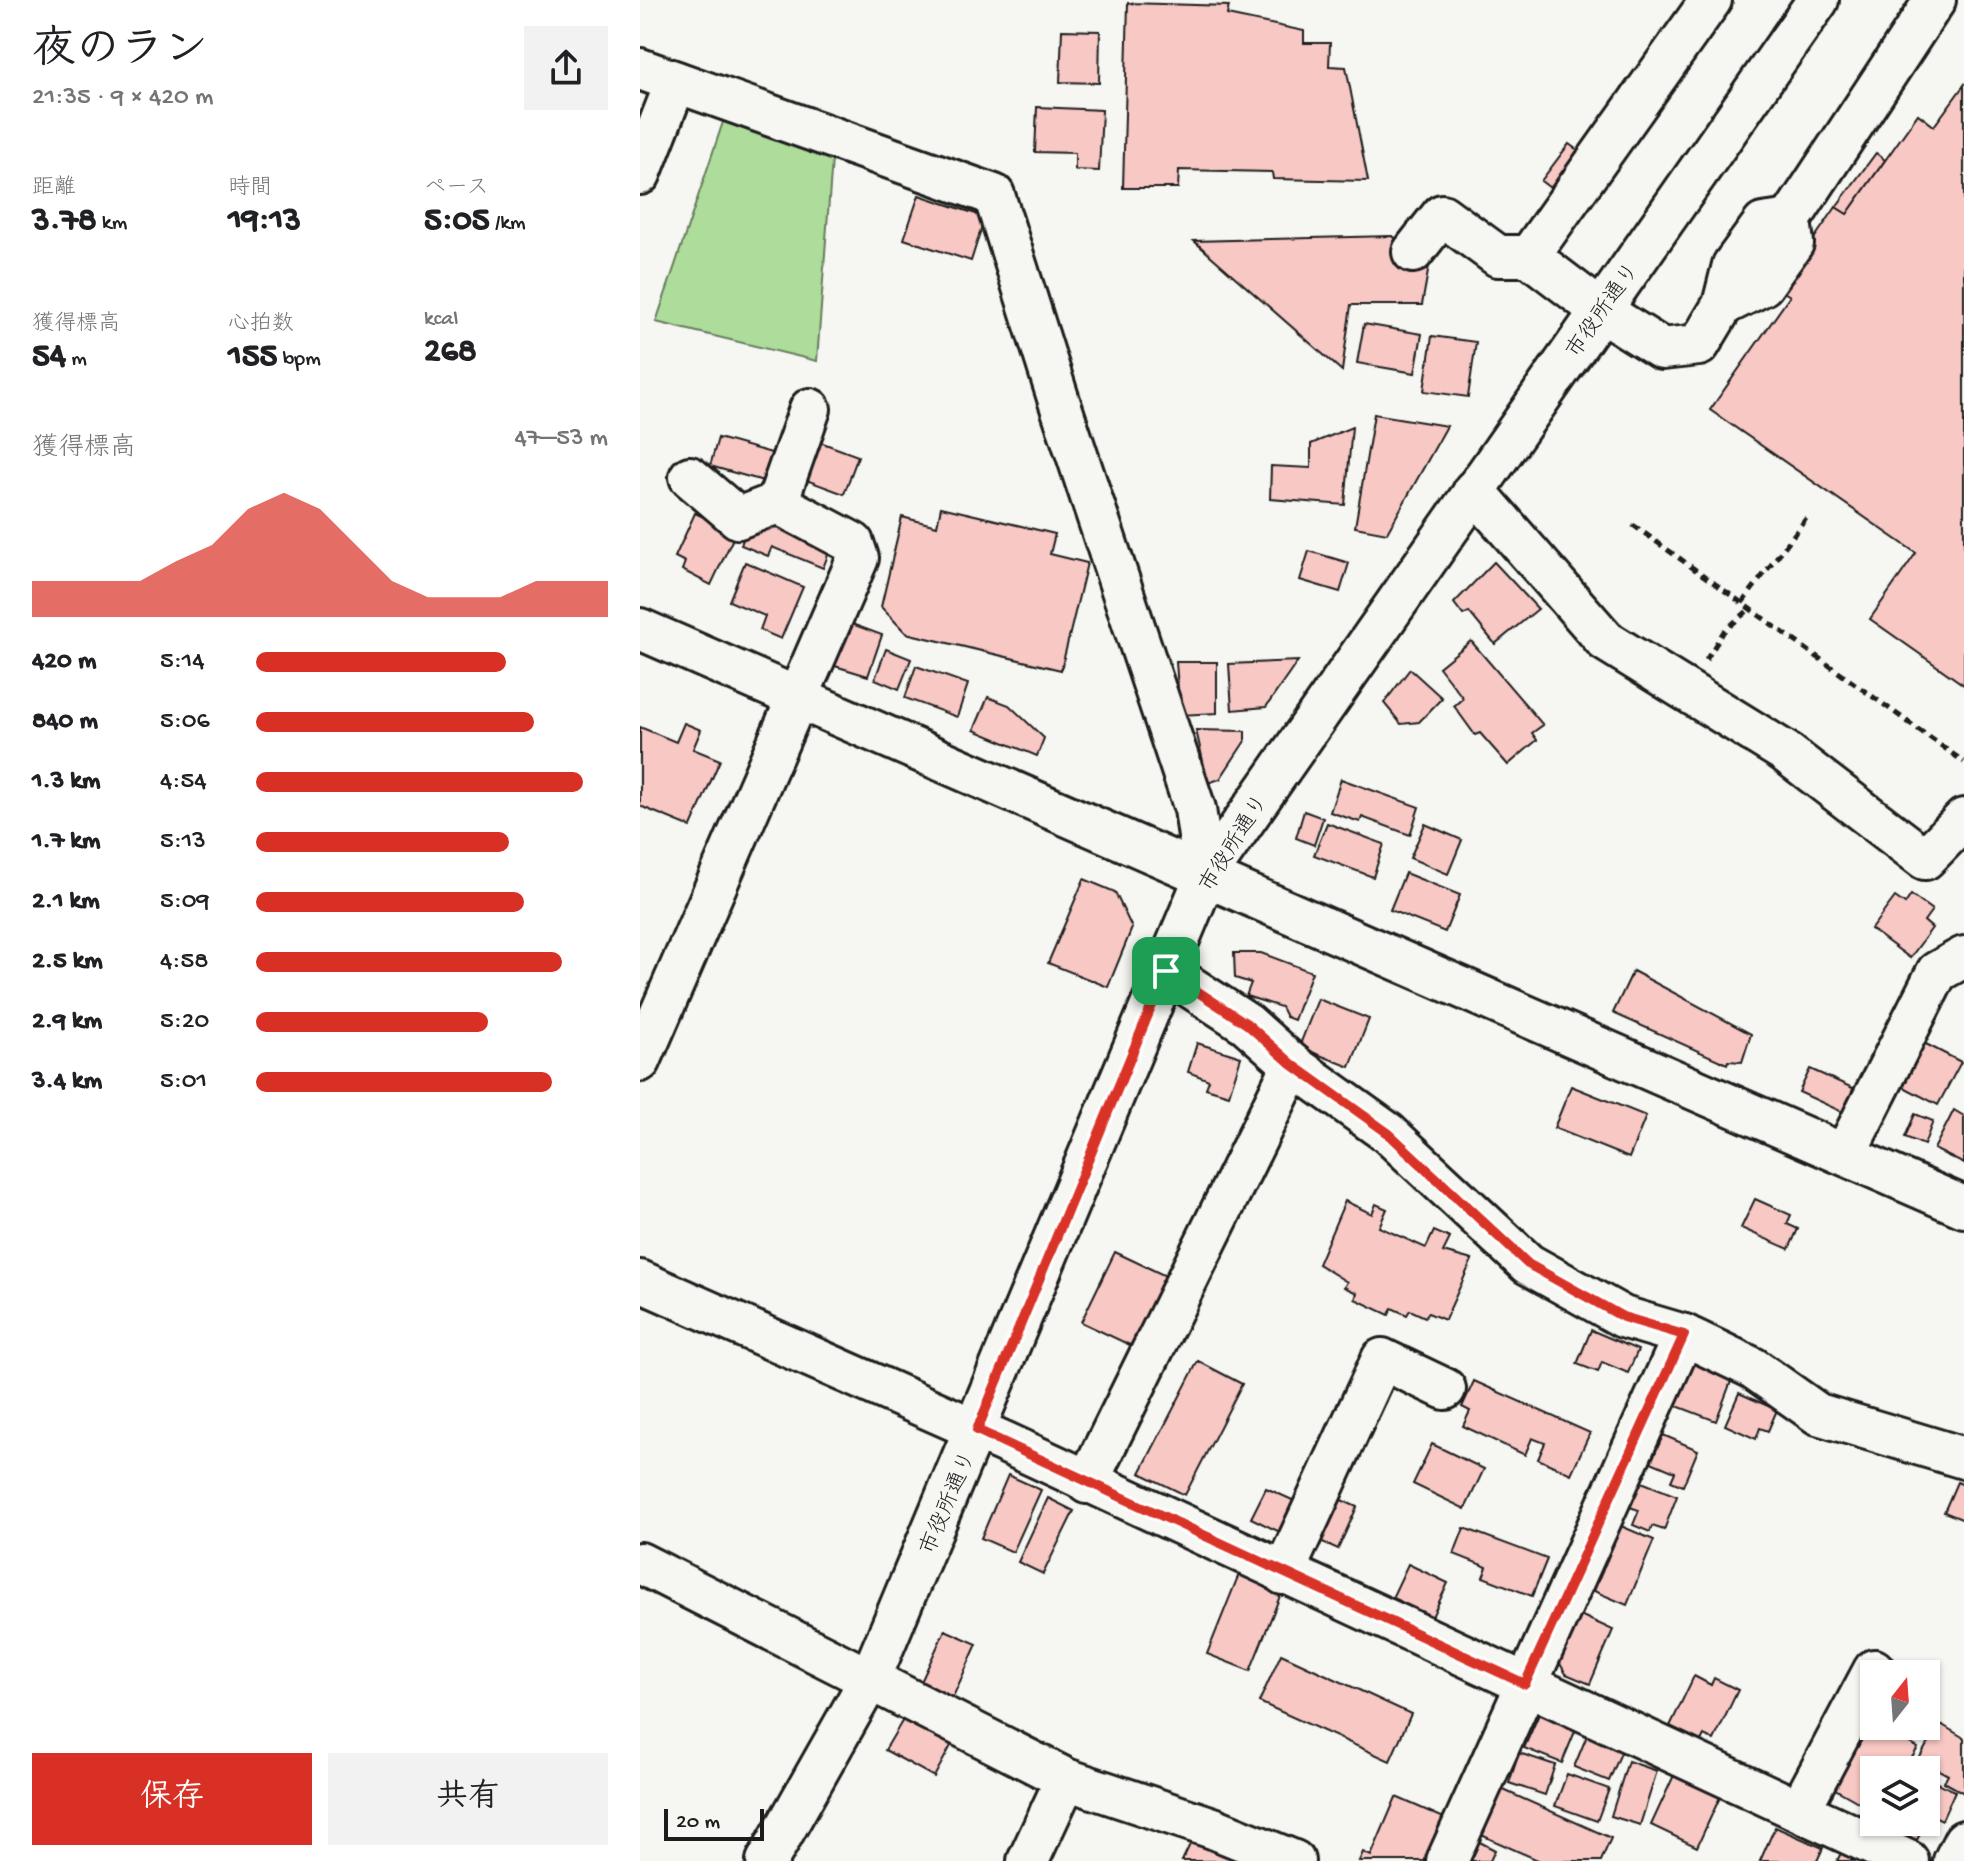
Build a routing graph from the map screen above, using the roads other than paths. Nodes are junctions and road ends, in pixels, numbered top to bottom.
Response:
1 (1818, 0) edge
2 (1935, 0) edge
3 (1703, 12) edge
4 (658, 75) edge
5 (640, 174) edge
6 (1413, 252) dead end
7 (1529, 256) junction
8 (1600, 310) junction
9 (810, 409) dead end
10 (690, 477) dead end
11 (1474, 490) junction
12 (777, 503) junction
13 (640, 629) edge
14 (795, 697) junction
15 (1964, 819) edge
16 (1205, 877) junction
17 (1964, 957) edge
18 (1166, 971) junction
19 (640, 1061) edge
20 (1293, 1065) junction
21 (1845, 1154) junction
22 (1962, 1202) edge
23 (644, 1292) edge
24 (1684, 1335) junction
25 (1445, 1389) dead end
26 (977, 1430) junction
27 (1964, 1458) edge
28 (1087, 1483) junction
29 (640, 1563) edge
30 (1283, 1574) junction
31 (870, 1679) junction
32 (1525, 1684) junction
33 (1860, 1696) edge
34 (1066, 1779) junction
35 (1800, 1809) junction
36 (1964, 1841) edge
37 (767, 1861) edge
38 (1028, 1861) edge
39 (1294, 1861) edge
40 (1447, 1861) edge
41 (1908, 1861) edge
42 (1954, 1861) edge

1 - 8 street, 市役所通り
2 - 8 street
3 - 7 street
4 - 5 street
4 - 16 street
6 - 7 street
7 - 8 street
8 - 11 street, 市役所通り
9 - 12 street
10 - 12 street
11 - 15 street
11 - 16 street, 市役所通り
12 - 14 street
13 - 14 street
14 - 16 street
14 - 19 street
16 - 18 street, 市役所通り
16 - 21 street
17 - 21 street
18 - 20 street
18 - 26 street, 市役所通り
20 - 24 street
20 - 28 street
21 - 22 street
23 - 26 street
24 - 27 street
24 - 32 street
25 - 30 street
26 - 28 street
26 - 31 street, 市役所通り
28 - 30 street
29 - 31 street
30 - 32 street
31 - 34 street
31 - 37 street, 市役所通り
32 - 35 street
32 - 40 street
33 - 35 street
34 - 38 street
34 - 39 street
35 - 41 street
36 - 42 street

